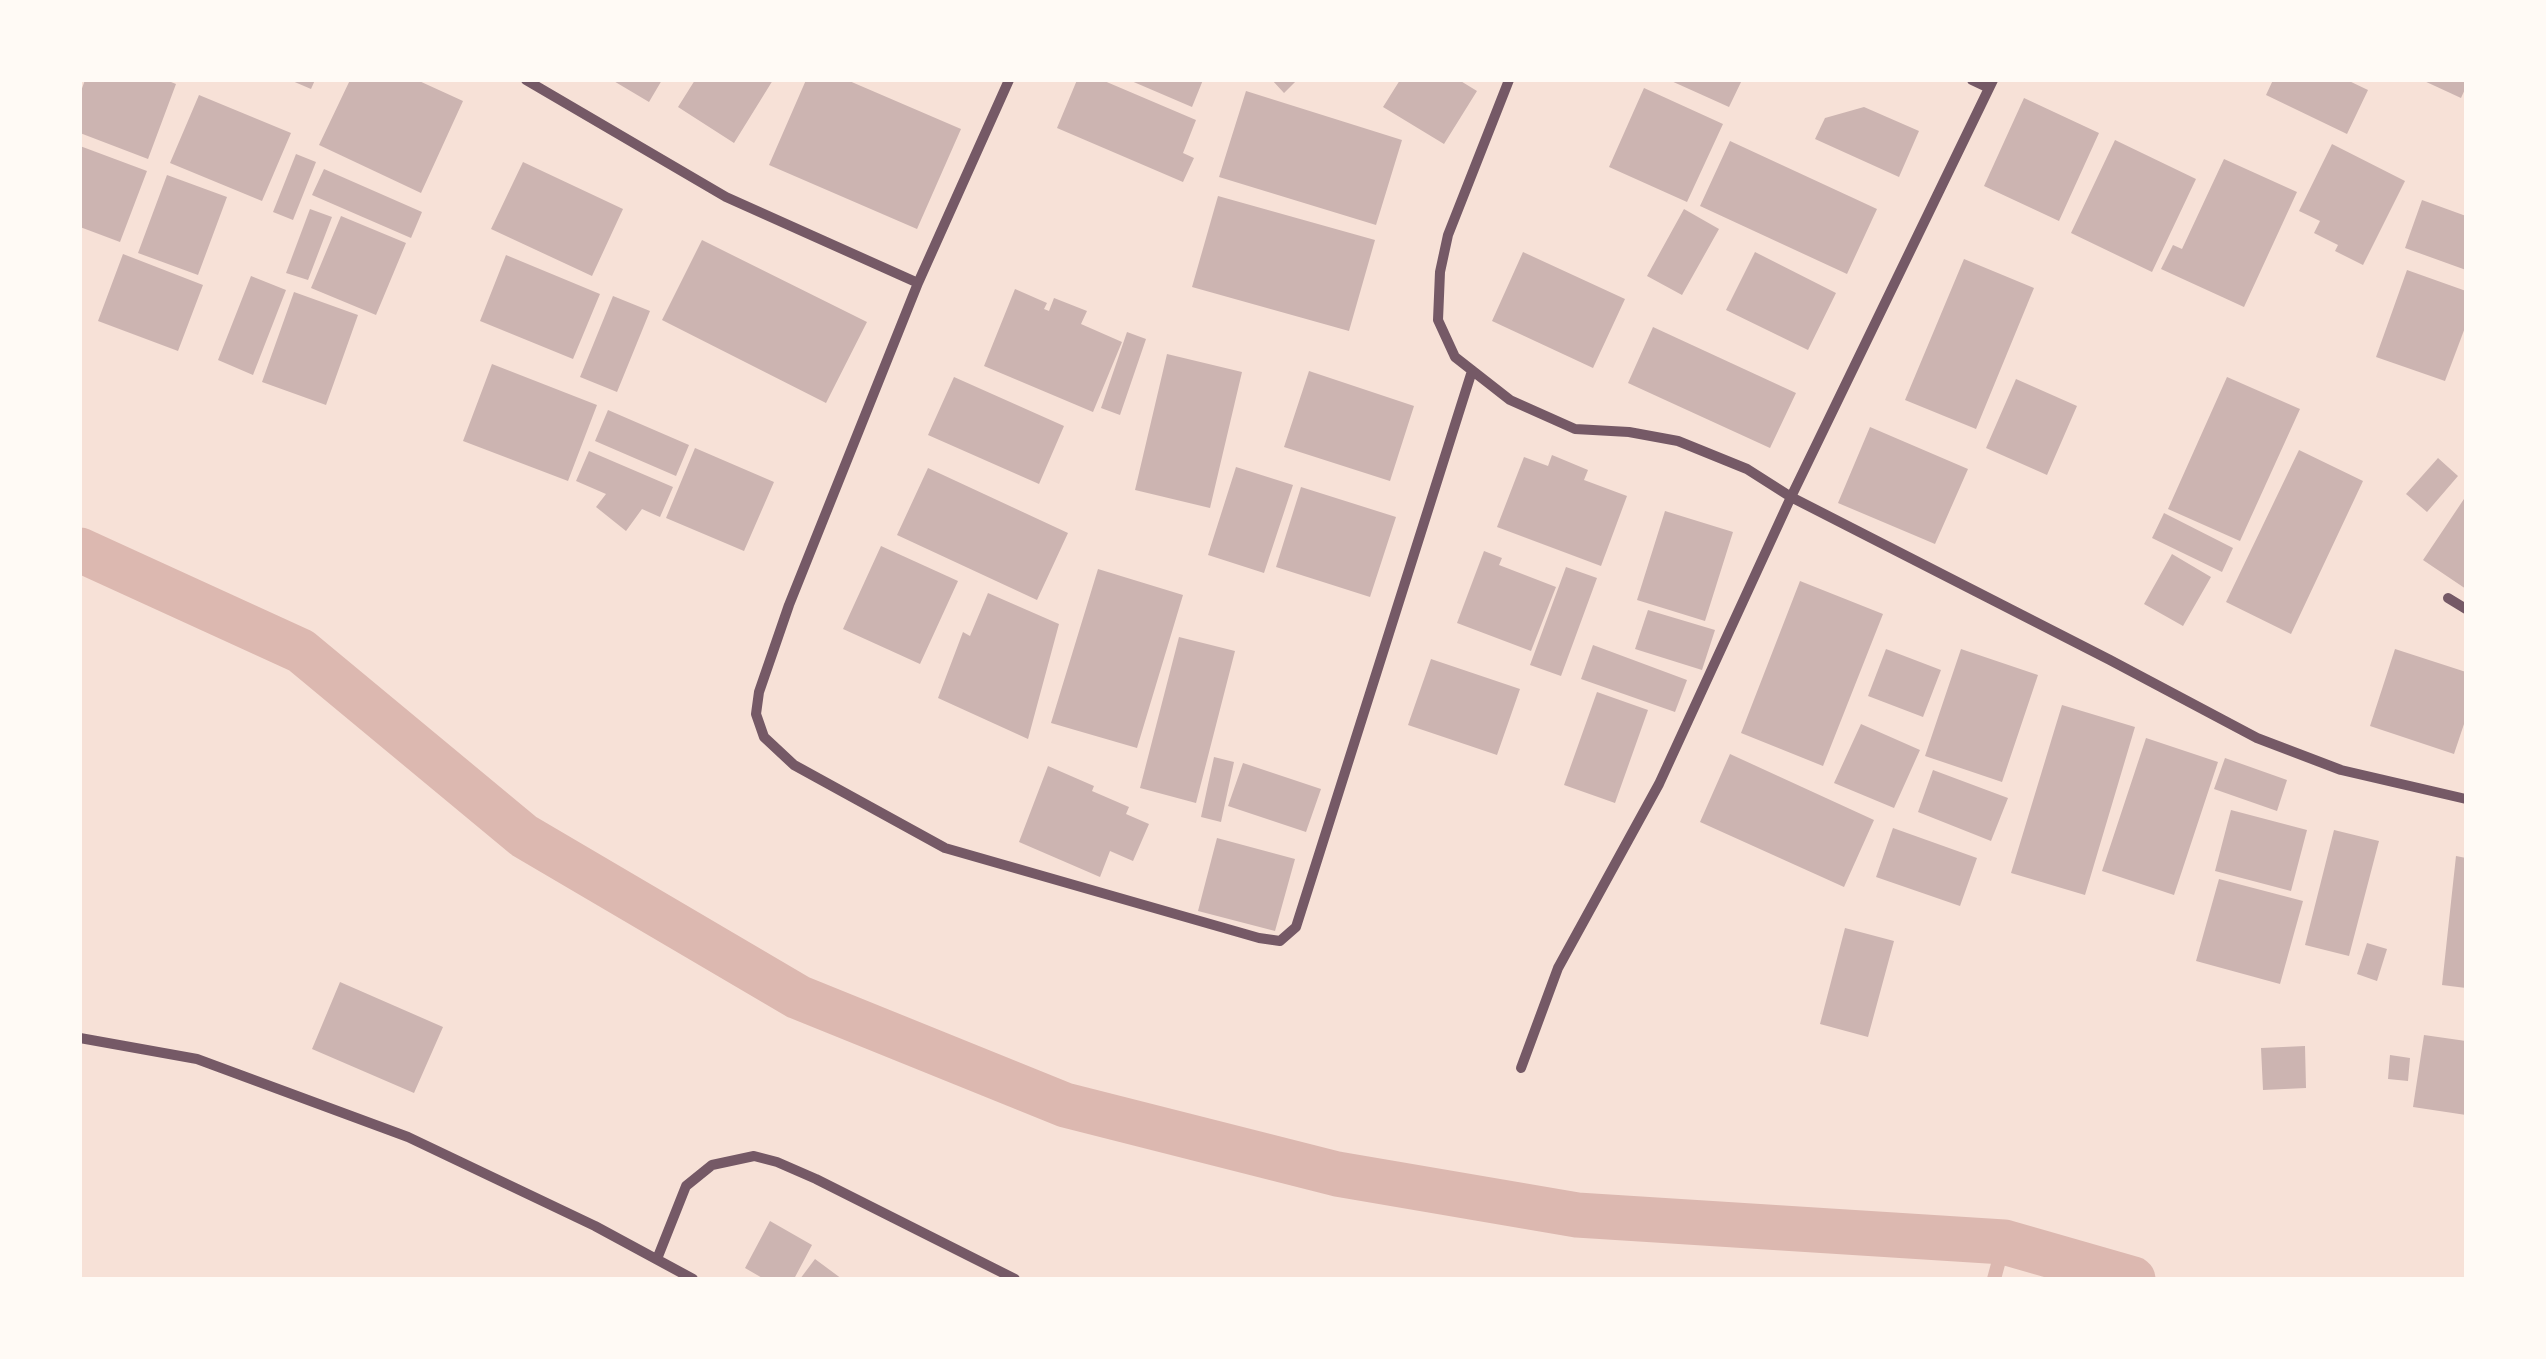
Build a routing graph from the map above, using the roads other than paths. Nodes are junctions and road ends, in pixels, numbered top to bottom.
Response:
1 (526, 80) edge
2 (1009, 80) edge
3 (1510, 80) edge
4 (1972, 80) edge
5 (1991, 84) edge
6 (918, 284) junction
7 (1472, 371) junction
8 (1791, 497) junction
9 (2448, 598) dead end
10 (2466, 609) edge
11 (2466, 799) edge
12 (80, 1038) edge
13 (1520, 1068) dead end
14 (656, 1260) junction
15 (693, 1279) edge
16 (1014, 1279) edge

1 - 6 street
2 - 6 street
3 - 7 street
4 - 5 street
5 - 8 street
6 - 7 street
7 - 8 street
8 - 11 street
8 - 13 street
9 - 10 street
12 - 14 street
14 - 15 street
14 - 16 street

